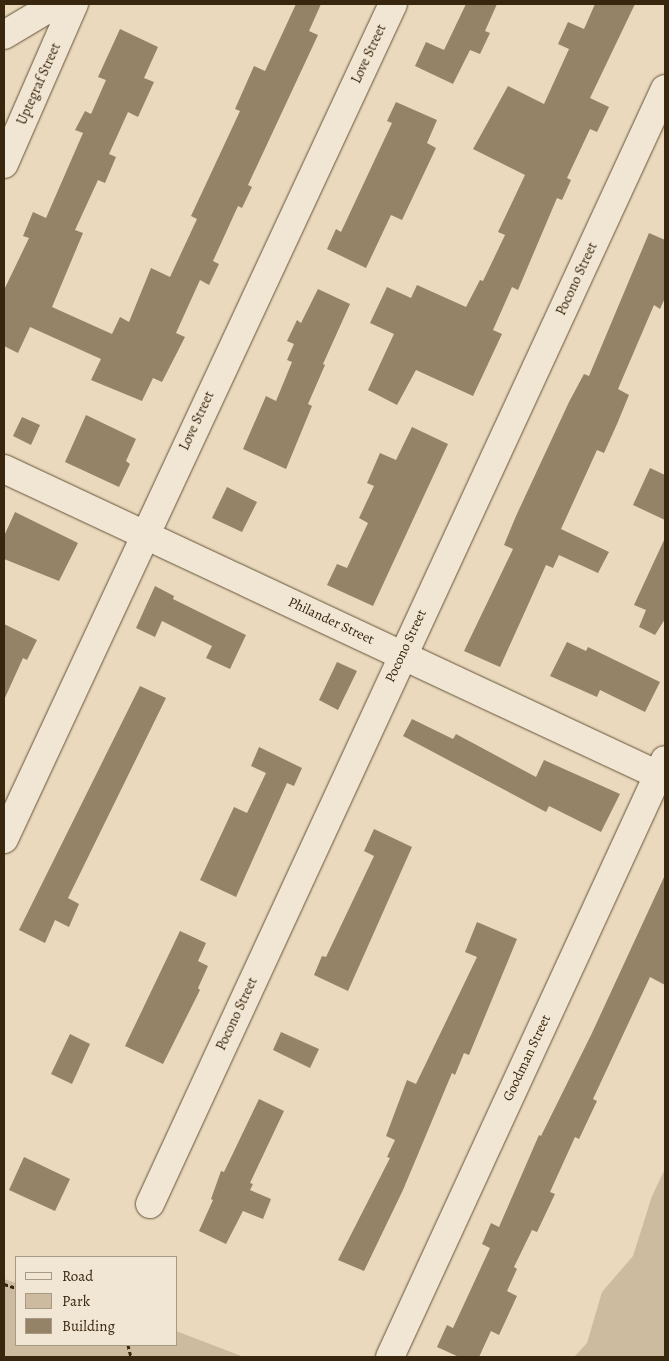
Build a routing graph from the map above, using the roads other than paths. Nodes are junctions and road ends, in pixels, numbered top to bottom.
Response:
1 (56, 4) edge
2 (74, 4) edge
3 (392, 4) edge
4 (4, 35) edge
5 (665, 89) edge
6 (4, 164) edge
7 (4, 469) edge
8 (144, 535) junction
9 (402, 654) junction
10 (662, 768) edge
11 (4, 839) edge
12 (150, 1204) dead end
13 (390, 1357) edge

1 - 4 street
2 - 6 street, Uptegraf Street
3 - 8 street, Love Street
5 - 9 street, Pocono Street
7 - 8 street, Philander Street
8 - 9 street, Philander Street
8 - 11 street, Love Street
9 - 10 street, Philander Street
9 - 12 street, Pocono Street
10 - 13 street, Goodman Street

